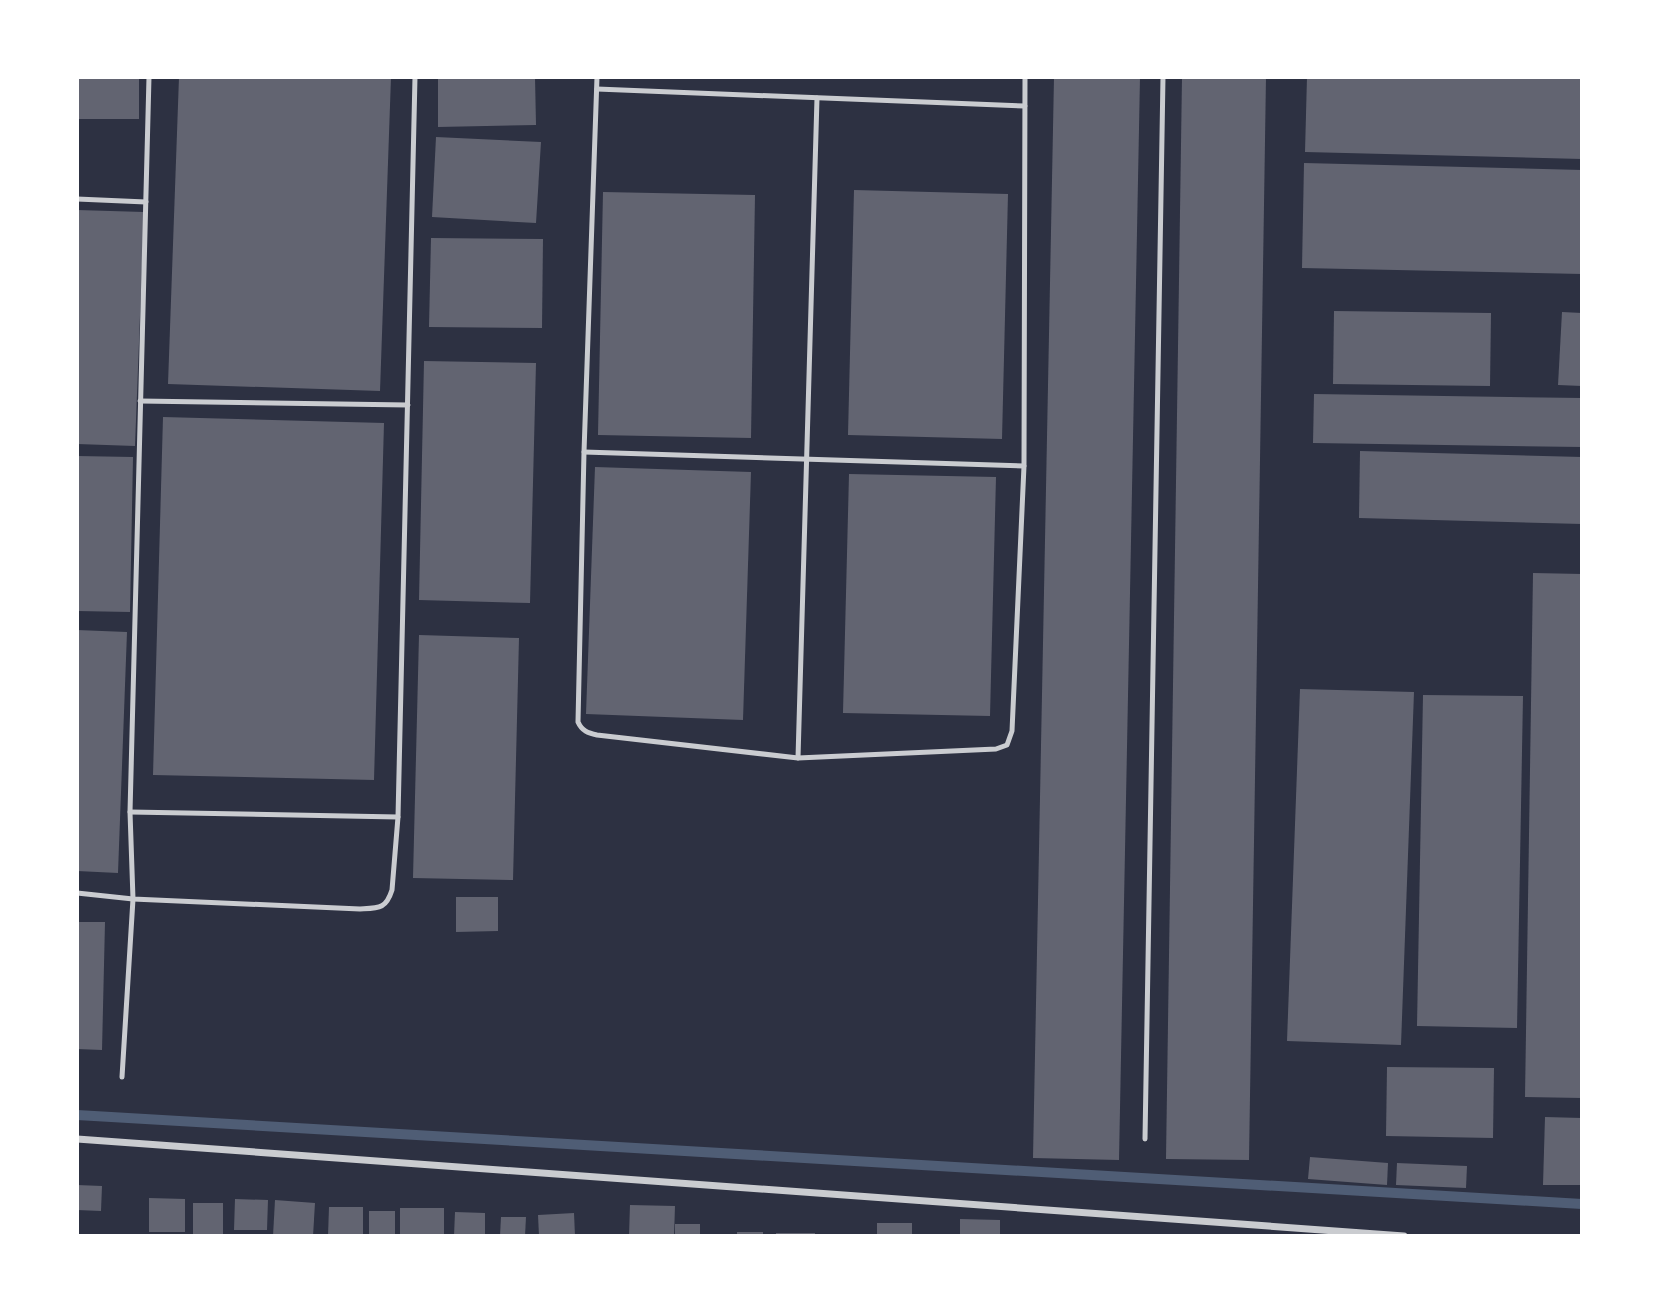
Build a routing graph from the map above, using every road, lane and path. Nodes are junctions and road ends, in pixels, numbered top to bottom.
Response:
1 (149, 77) edge
2 (415, 77) edge
3 (597, 77) edge
4 (1025, 77) edge
5 (1163, 77) edge
6 (597, 89) junction
7 (817, 98) junction
8 (1025, 106) junction
9 (77, 199) edge
10 (146, 202) junction
11 (140, 401) junction
12 (408, 405) junction
13 (584, 452) junction
14 (806, 459) junction
15 (1024, 466) junction
16 (798, 758) junction
17 (130, 812) junction
18 (398, 817) junction
19 (77, 893) edge
20 (133, 900) junction
21 (122, 1077) dead end
22 (77, 1139) edge
23 (1145, 1139) dead end
24 (1356, 1234) edge
25 (1404, 1236) edge

1 - 10 lane
2 - 12 lane
3 - 6 lane
4 - 8 lane
5 - 23 lane
6 - 7 lane
6 - 13 lane
7 - 8 lane
7 - 14 lane
8 - 15 lane
9 - 10 lane
10 - 11 lane
11 - 12 lane
11 - 17 lane
12 - 18 lane
13 - 14 lane
13 - 16 lane
14 - 15 lane
14 - 16 lane
15 - 16 lane
17 - 18 lane
17 - 20 lane
18 - 20 lane
19 - 20 lane
20 - 21 lane
22 - 24 street
24 - 25 street

